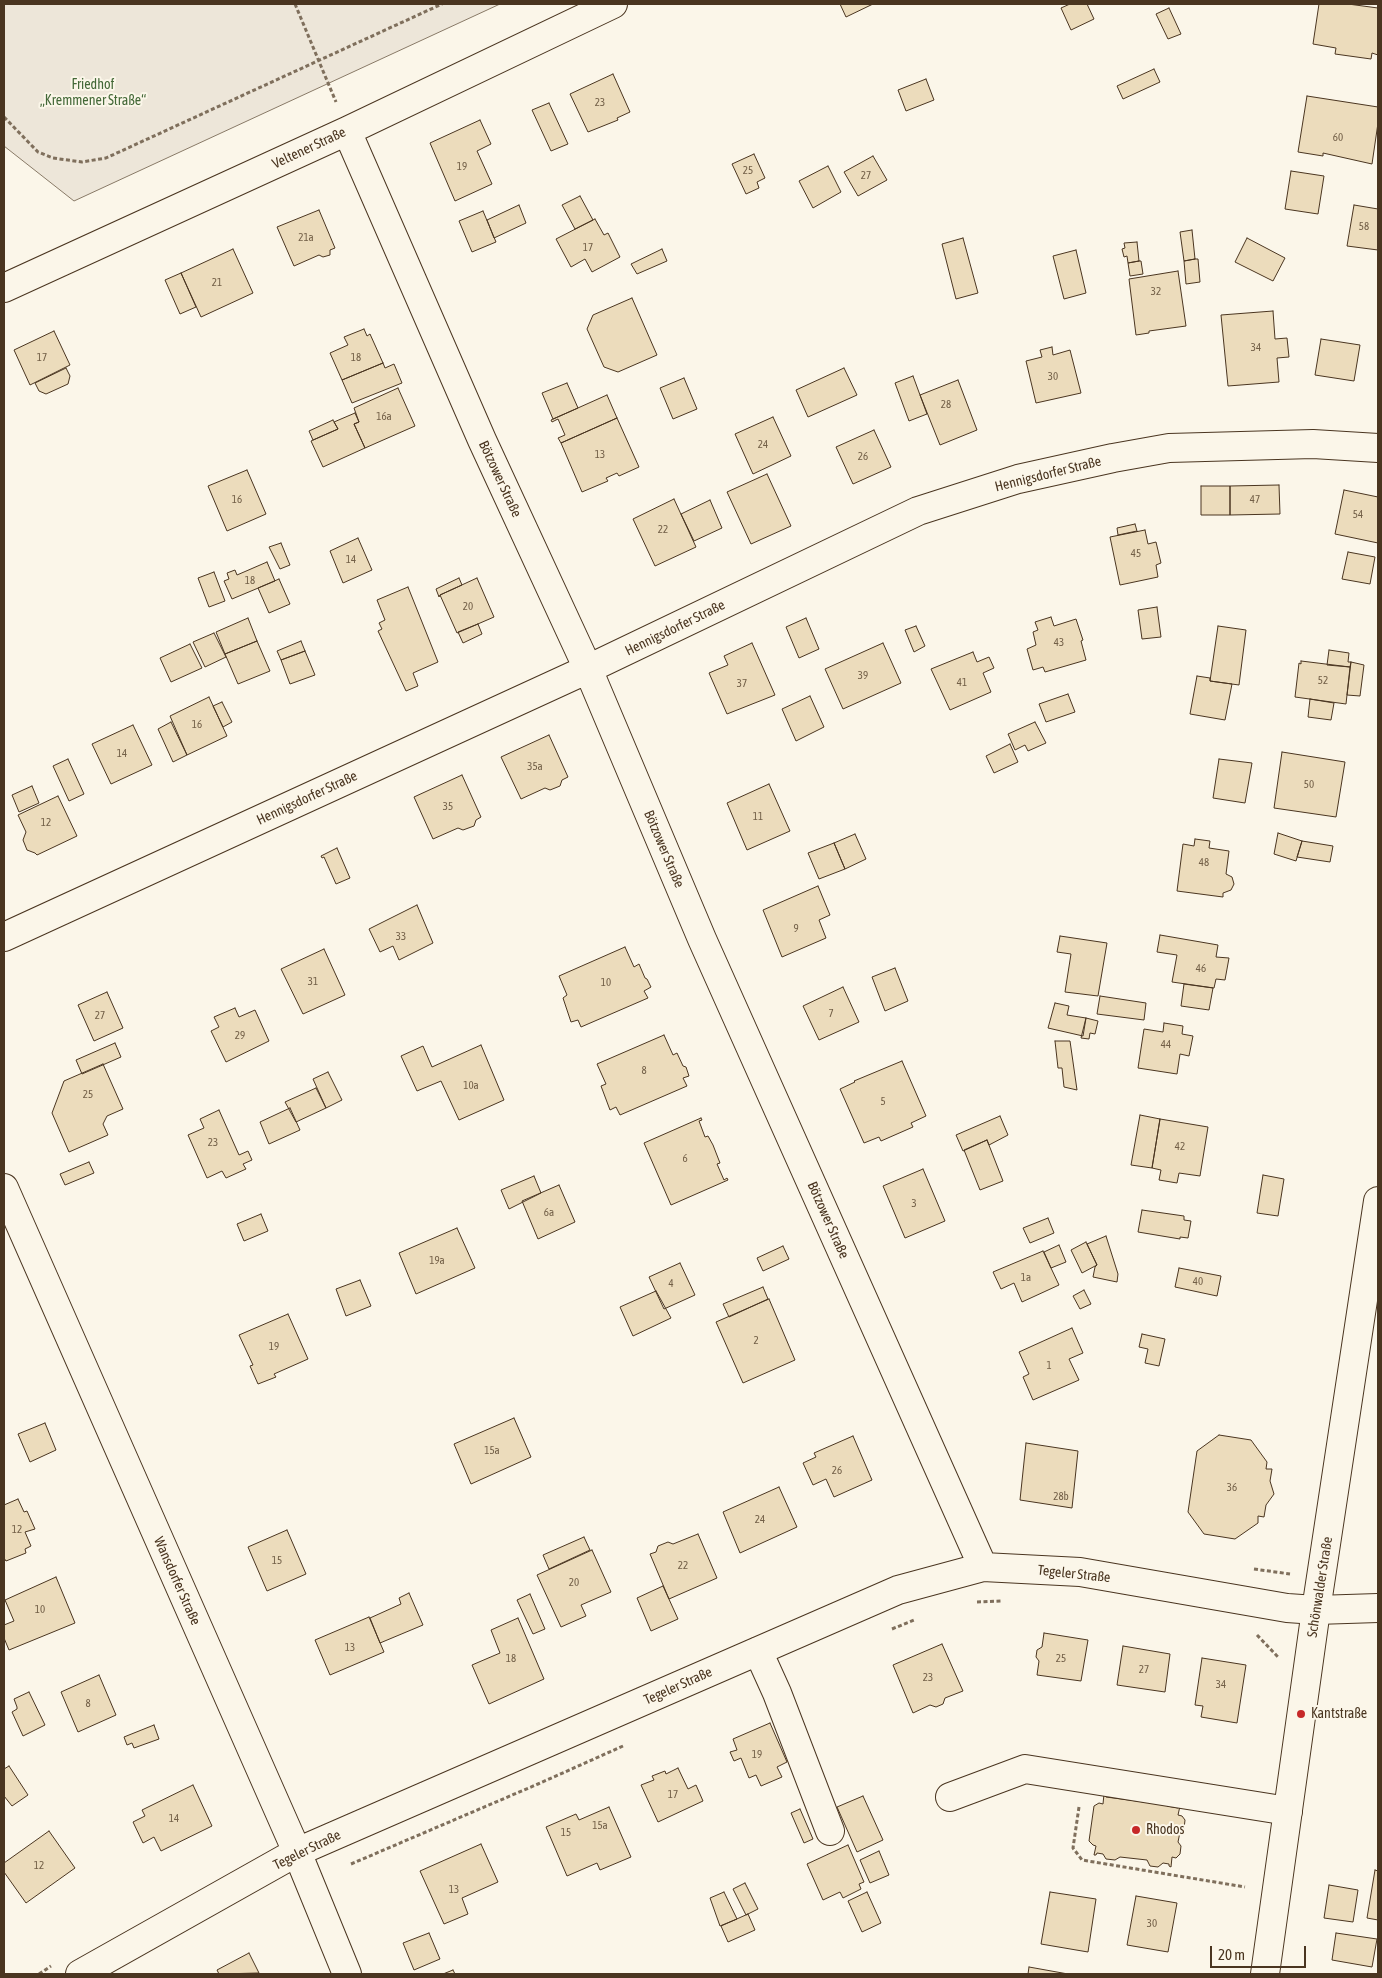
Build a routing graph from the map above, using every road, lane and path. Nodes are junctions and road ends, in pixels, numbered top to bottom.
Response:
1 (295, 4) edge
2 (442, 4) edge
3 (613, 4) edge
4 (320, 59) junction
5 (4, 117) edge
6 (347, 131) junction
7 (4, 288) edge
8 (1378, 448) edge
9 (588, 670) junction
10 (4, 937) edge
11 (4, 1188) edge
12 (1378, 1201) edge
13 (983, 1567) junction
14 (1008, 1600) dead end
15 (974, 1602) dead end
16 (1378, 1608) edge
17 (1316, 1610) junction
18 (918, 1618) dead end
19 (884, 1632) dead end
20 (1249, 1633) dead end
21 (758, 1651) junction
22 (1280, 1660) dead end
23 (1084, 1778) junction
24 (950, 1797) dead end
25 (1288, 1811) junction
26 (830, 1831) dead end
27 (297, 1852) junction
28 (1244, 1887) dead end
29 (80, 1974) edge
30 (347, 1974) edge
31 (1265, 1974) edge

1 - 4 path
2 - 4 path
3 - 6 street, Veltener Straße
4 - 5 path
4 - 6 path
6 - 7 street, Veltener Straße
6 - 9 street, Bötzower Straße
8 - 9 street, Hennigsdorfer Straße
9 - 10 street, Hennigsdorfer Straße
9 - 13 street, Bötzower Straße
11 - 27 street, Wansdorfer Straße
12 - 17 street, Schönwalder Straße
13 - 17 street, Tegeler Straße
13 - 21 street, Tegeler Straße
14 - 15 path
16 - 17 street
17 - 25 street, Schönwalder Straße
18 - 19 path
20 - 22 path
21 - 26 street
21 - 27 street, Tegeler Straße
23 - 24 street
23 - 25 street
23 - 28 path
25 - 31 street, Schönwalder Straße
27 - 29 street, Tegeler Straße
27 - 30 street, Wansdorfer Straße

